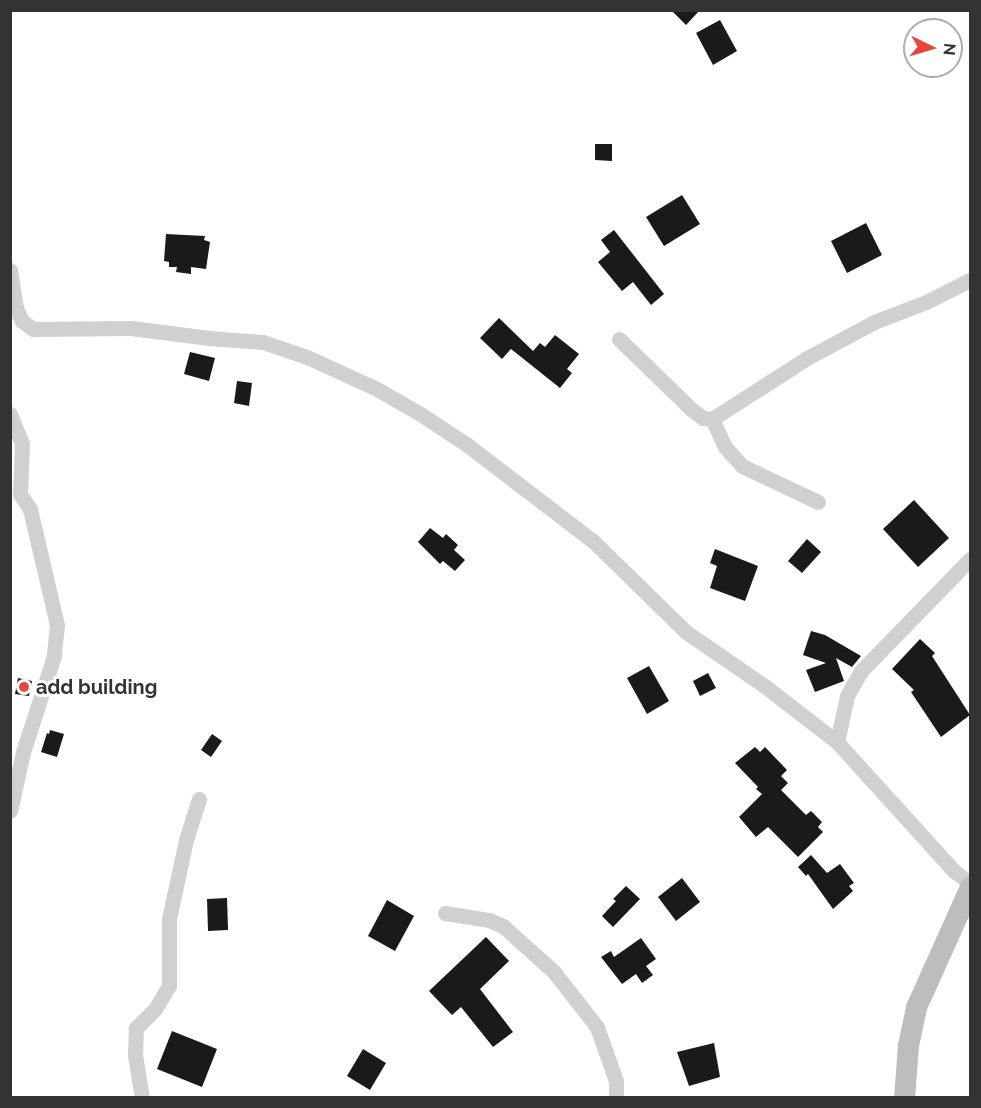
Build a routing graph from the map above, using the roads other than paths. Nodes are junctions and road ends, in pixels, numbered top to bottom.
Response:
1 (10, 270) edge
2 (970, 280) edge
3 (620, 339) dead end
4 (10, 414) edge
5 (712, 419) junction
6 (818, 502) dead end
7 (970, 559) edge
8 (837, 742) junction
9 (199, 799) dead end
10 (10, 811) edge
11 (970, 885) edge
12 (445, 913) dead end
13 (142, 1098) edge
14 (616, 1098) edge
15 (904, 1098) edge

1 - 8 street
2 - 5 street
3 - 5 street
4 - 10 street
5 - 6 street
7 - 8 street
8 - 11 street
9 - 13 street
11 - 15 street
12 - 14 street

